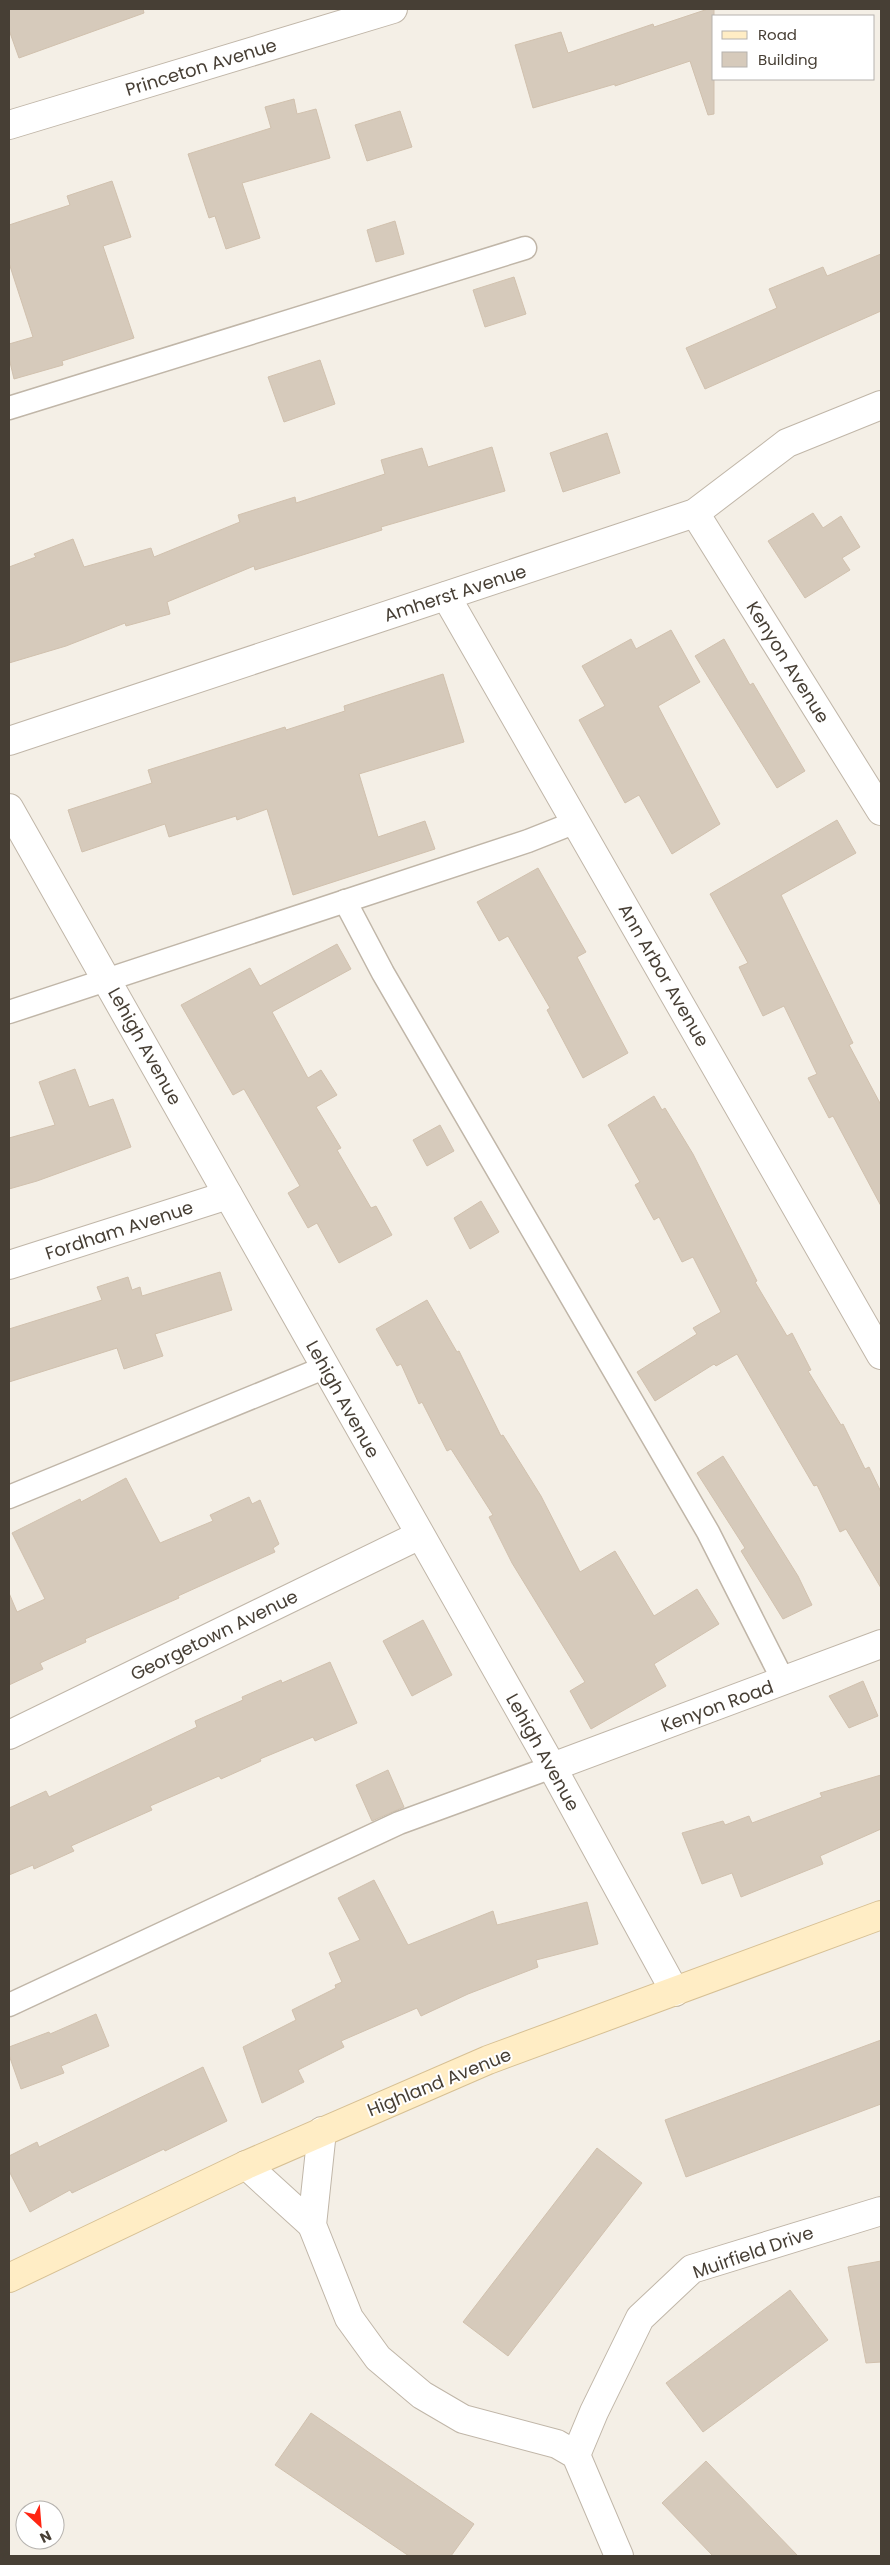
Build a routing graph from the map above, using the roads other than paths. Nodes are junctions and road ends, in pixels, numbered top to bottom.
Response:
1 (380, 11) edge
2 (9, 125) edge
3 (525, 248) dead end
4 (881, 404) edge
5 (9, 408) edge
6 (695, 513) junction
7 (446, 596) junction
8 (9, 741) edge
9 (9, 808) edge
10 (881, 811) edge
11 (576, 822) junction
12 (345, 901) junction
13 (108, 980) junction
14 (9, 1012) edge
15 (228, 1194) junction
16 (9, 1266) edge
17 (881, 1355) edge
18 (326, 1367) junction
19 (9, 1497) edge
20 (420, 1535) junction
21 (881, 1644) edge
22 (784, 1682) junction
23 (9, 1735) edge
24 (552, 1767) junction
25 (881, 1915) edge
26 (675, 1992) junction
27 (9, 2005) edge
28 (322, 2131) junction
29 (246, 2165) junction
30 (881, 2211) edge
31 (312, 2225) junction
32 (9, 2278) edge
33 (576, 2455) junction
34 (619, 2556) edge

1 - 2 street, Princeton Avenue
3 - 5 lane
4 - 6 street, Amherst Avenue
6 - 7 street, Amherst Avenue
6 - 10 street, Kenyon Avenue
7 - 8 street, Amherst Avenue
7 - 11 street, Ann Arbor Avenue
9 - 13 street, Lehigh Avenue
11 - 12 lane
11 - 17 street, Ann Arbor Avenue
12 - 13 lane
12 - 22 lane
13 - 14 lane
13 - 15 street, Lehigh Avenue
15 - 16 street, Fordham Avenue
15 - 18 street, Lehigh Avenue
18 - 19 lane
18 - 20 street, Lehigh Avenue
20 - 23 street, Georgetown Avenue
20 - 24 street, Lehigh Avenue
21 - 22 street, Kenyon Road
22 - 24 street, Kenyon Road
24 - 26 street, Lehigh Avenue
24 - 27 lane
25 - 26 street, Highland Avenue
26 - 28 street, Highland Avenue
28 - 29 street, Highland Avenue
28 - 31 street
29 - 31 street
29 - 32 street, Highland Avenue
30 - 33 street, Muirfield Drive
31 - 33 street
33 - 34 street

